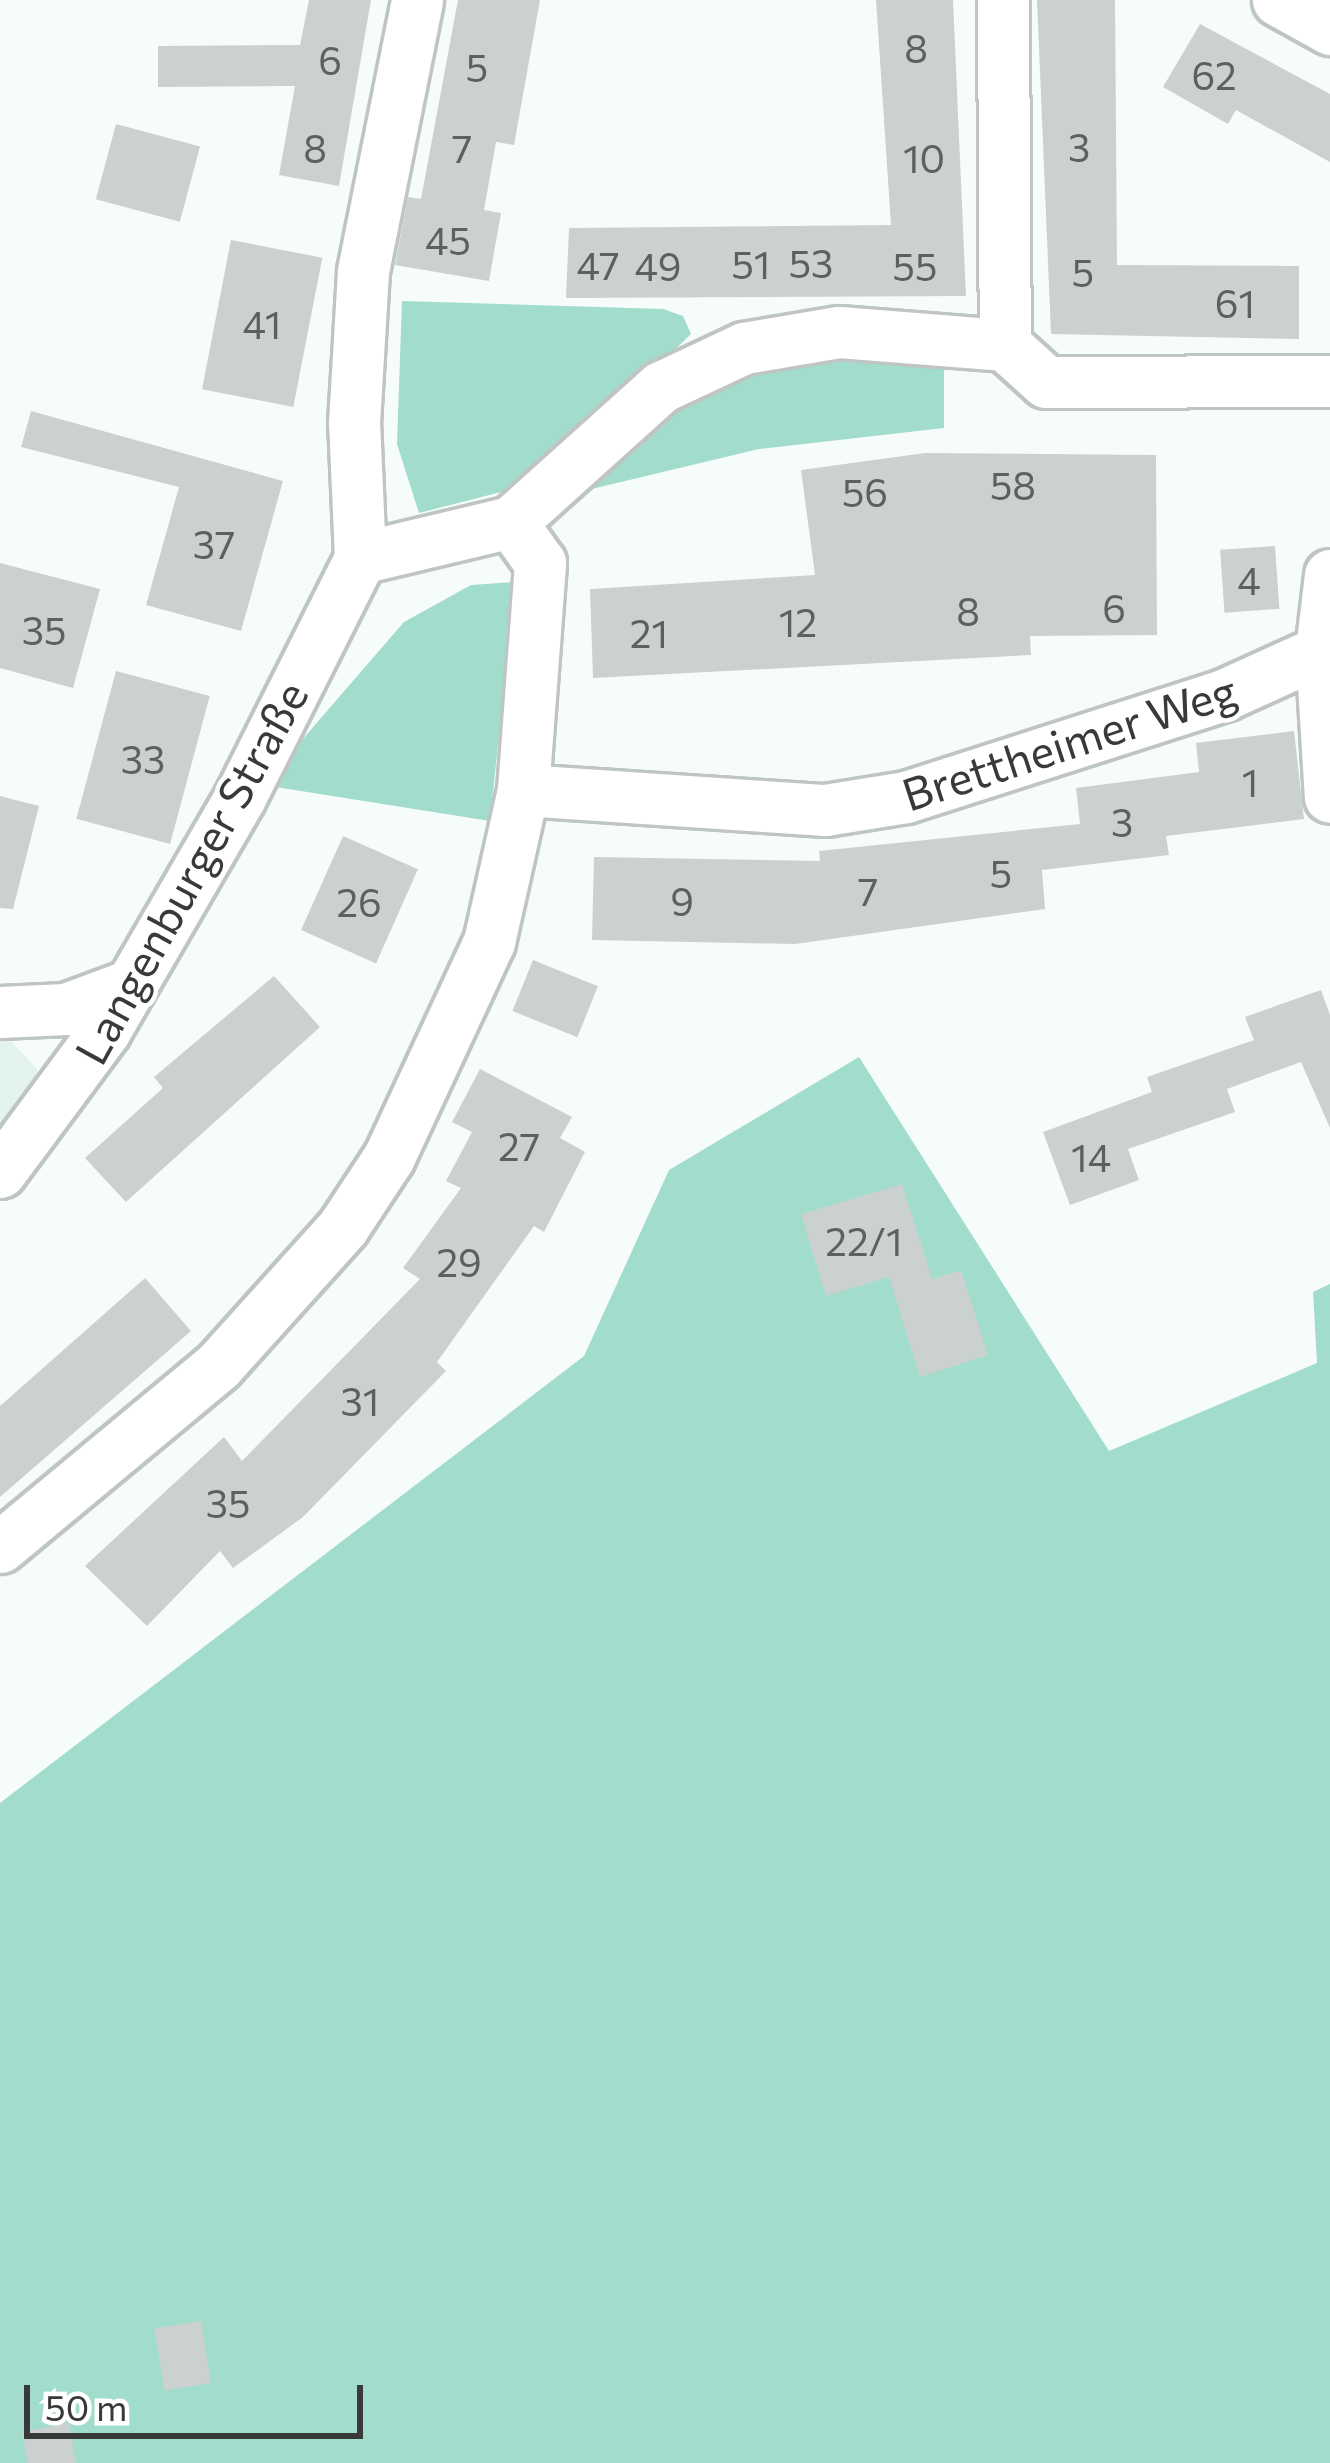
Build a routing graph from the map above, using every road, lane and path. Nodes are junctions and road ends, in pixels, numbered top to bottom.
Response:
1 (417, 0) edge
2 (1003, 0) edge
3 (1278, 0) edge
4 (1330, 29) edge
5 (1004, 345) junction
6 (1330, 381) edge
7 (511, 522) junction
8 (360, 559) junction
9 (1330, 575) edge
10 (1321, 651) junction
11 (523, 790) junction
12 (1330, 797) edge
13 (128, 986) junction
14 (0, 1012) edge
15 (0, 1172) edge
16 (0, 1547) edge

1 - 8 street, Langenburger Straße
2 - 5 street
3 - 4 street
5 - 6 street
5 - 7 street
7 - 8 street
7 - 11 street
8 - 13 street, Langenburger Straße
9 - 10 street
10 - 11 street, Brettheimer Weg
10 - 12 street
11 - 16 street
13 - 14 street
13 - 15 street, Langenburger Straße

